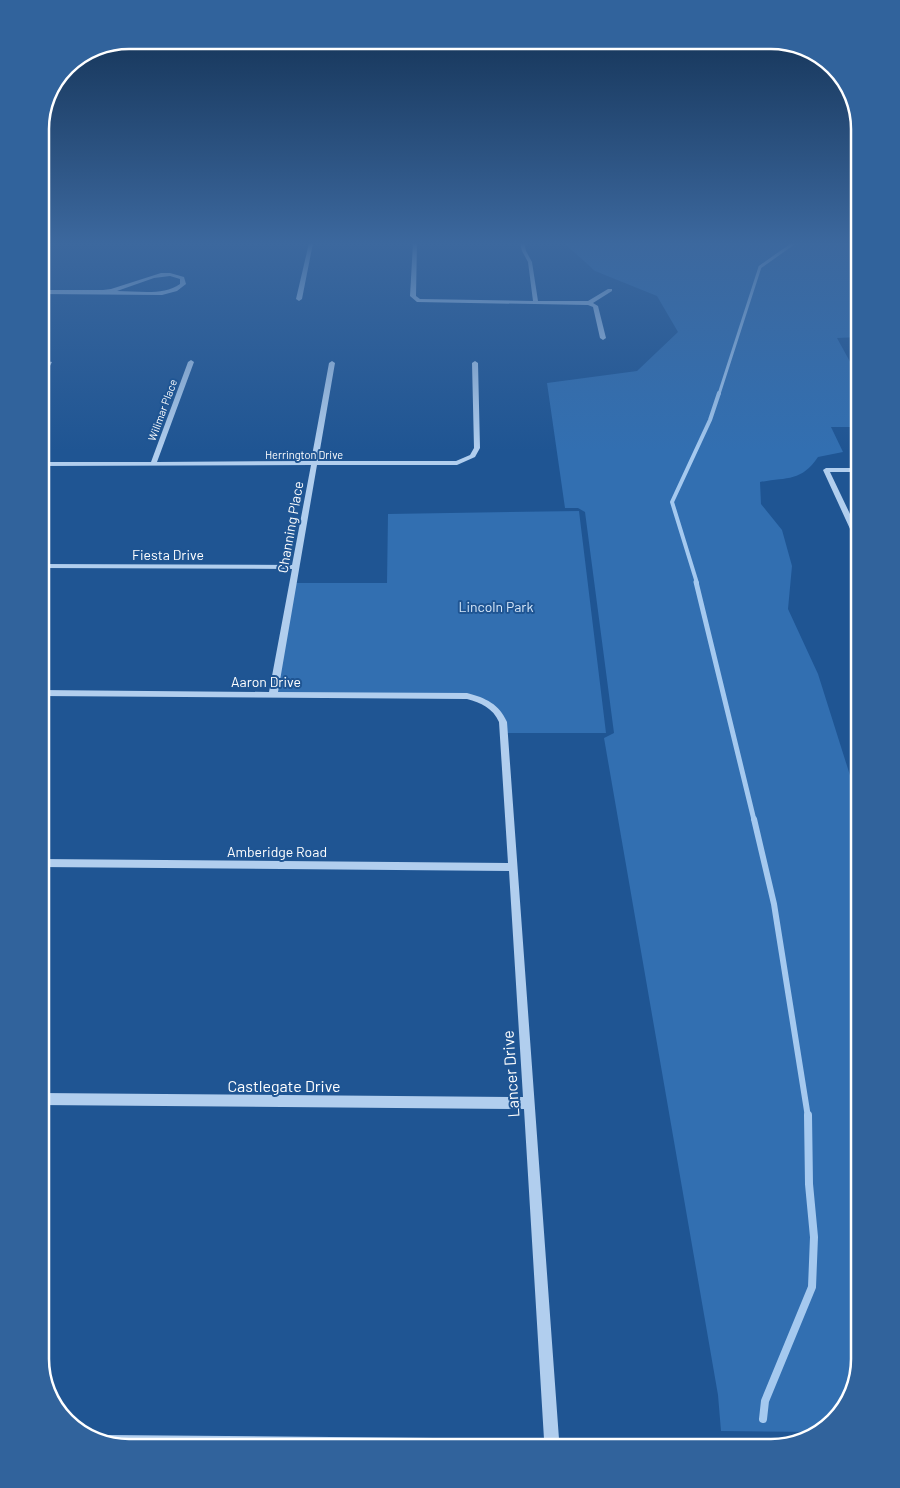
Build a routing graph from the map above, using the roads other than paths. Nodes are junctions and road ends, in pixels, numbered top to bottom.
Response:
1 (597, 312) edge
2 (603, 338) dead end
3 (191, 362) dead end
4 (332, 363) dead end
5 (475, 363) dead end
6 (49, 464) edge
7 (153, 464) junction
8 (314, 464) junction
9 (851, 470) edge
10 (851, 523) edge
11 (49, 566) edge
12 (295, 567) junction
13 (49, 694) edge
14 (273, 695) junction
15 (491, 704) joint
16 (49, 864) edge
17 (513, 867) junction
18 (49, 1099) edge
19 (528, 1103) junction
20 (552, 1439) edge

1 - 2 street
3 - 7 street, Wilimar Place
4 - 8 street, Channing Place
5 - 8 street, Herrington Drive
6 - 7 street, Herrington Drive
7 - 8 street, Herrington Drive
8 - 12 street, Channing Place
9 - 10 street
11 - 12 street, Fiesta Drive
12 - 14 street, Channing Place
13 - 14 street, Aaron Drive
14 - 15 street, Aaron Drive
15 - 17 street, Lancer Drive
16 - 17 street, Amberidge Road
17 - 19 street, Lancer Drive
18 - 19 street, Castlegate Drive
19 - 20 street, Lancer Drive

